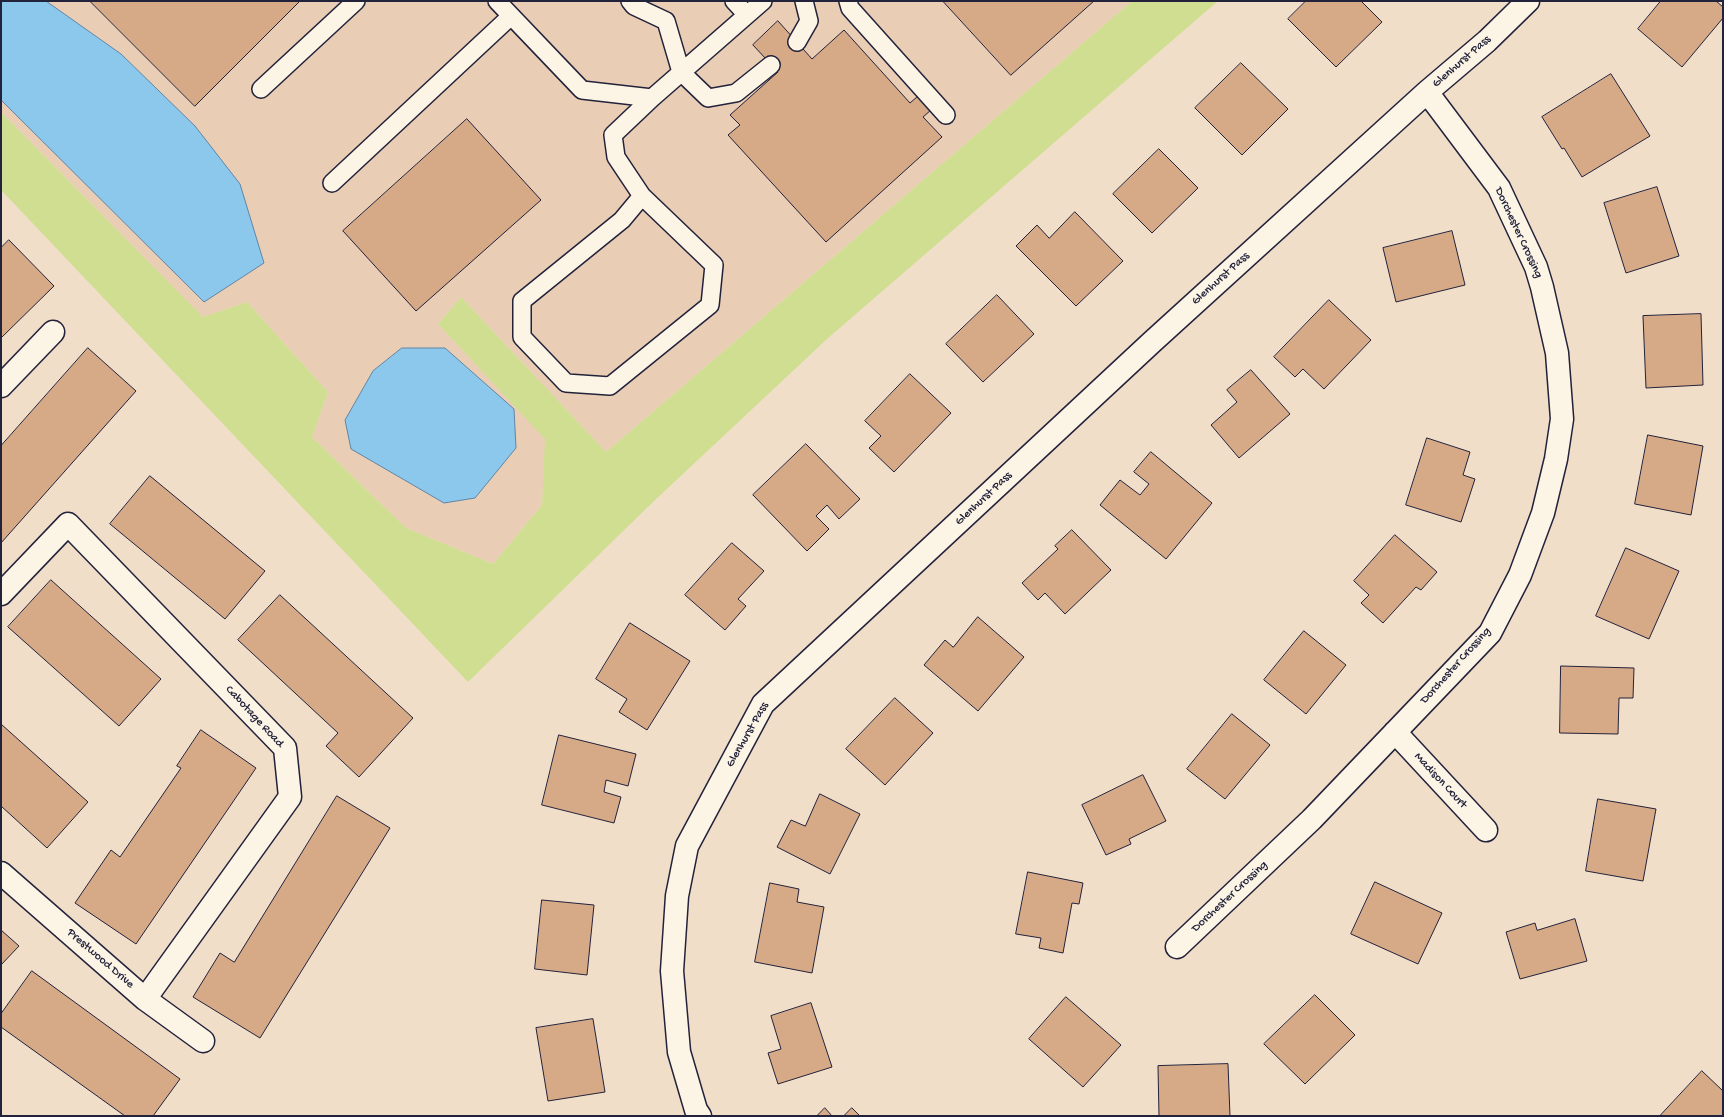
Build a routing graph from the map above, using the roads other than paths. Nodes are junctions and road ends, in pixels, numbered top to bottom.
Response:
1 (356, 1) edge
2 (497, 1) edge
3 (630, 1) edge
4 (734, 1) edge
5 (763, 1) edge
6 (804, 1) edge
7 (848, 1) edge
8 (1528, 1) edge
9 (746, 15) junction
10 (511, 16) junction
11 (797, 42) dead end
12 (771, 65) dead end
13 (681, 72) junction
14 (261, 89) dead end
15 (1427, 92) junction
16 (652, 98) junction
17 (946, 115) dead end
18 (332, 183) dead end
19 (642, 196) junction
20 (53, 332) dead end
21 (1, 386) edge
22 (1, 594) edge
23 (1395, 732) junction
24 (1486, 830) dead end
25 (1, 873) edge
26 (1177, 947) dead end
27 (145, 999) junction
28 (203, 1040) dead end
29 (700, 1116) edge

1 - 14 lane
2 - 10 lane
3 - 13 lane
4 - 9 lane
5 - 9 lane
6 - 11 lane
7 - 17 lane
8 - 15 street, Glenhurst Pass
9 - 13 lane
10 - 16 lane
10 - 18 lane
12 - 13 lane
13 - 16 lane
15 - 23 street, Dorchester Crossing
15 - 29 street, Glenhurst Pass
16 - 19 lane
19 - 19 lane
20 - 21 street
22 - 27 street, Cabotage Road
23 - 24 street, Madison Court
23 - 26 street, Dorchester Crossing
25 - 27 street, Prestwood Drive
27 - 28 street, Prestwood Drive

